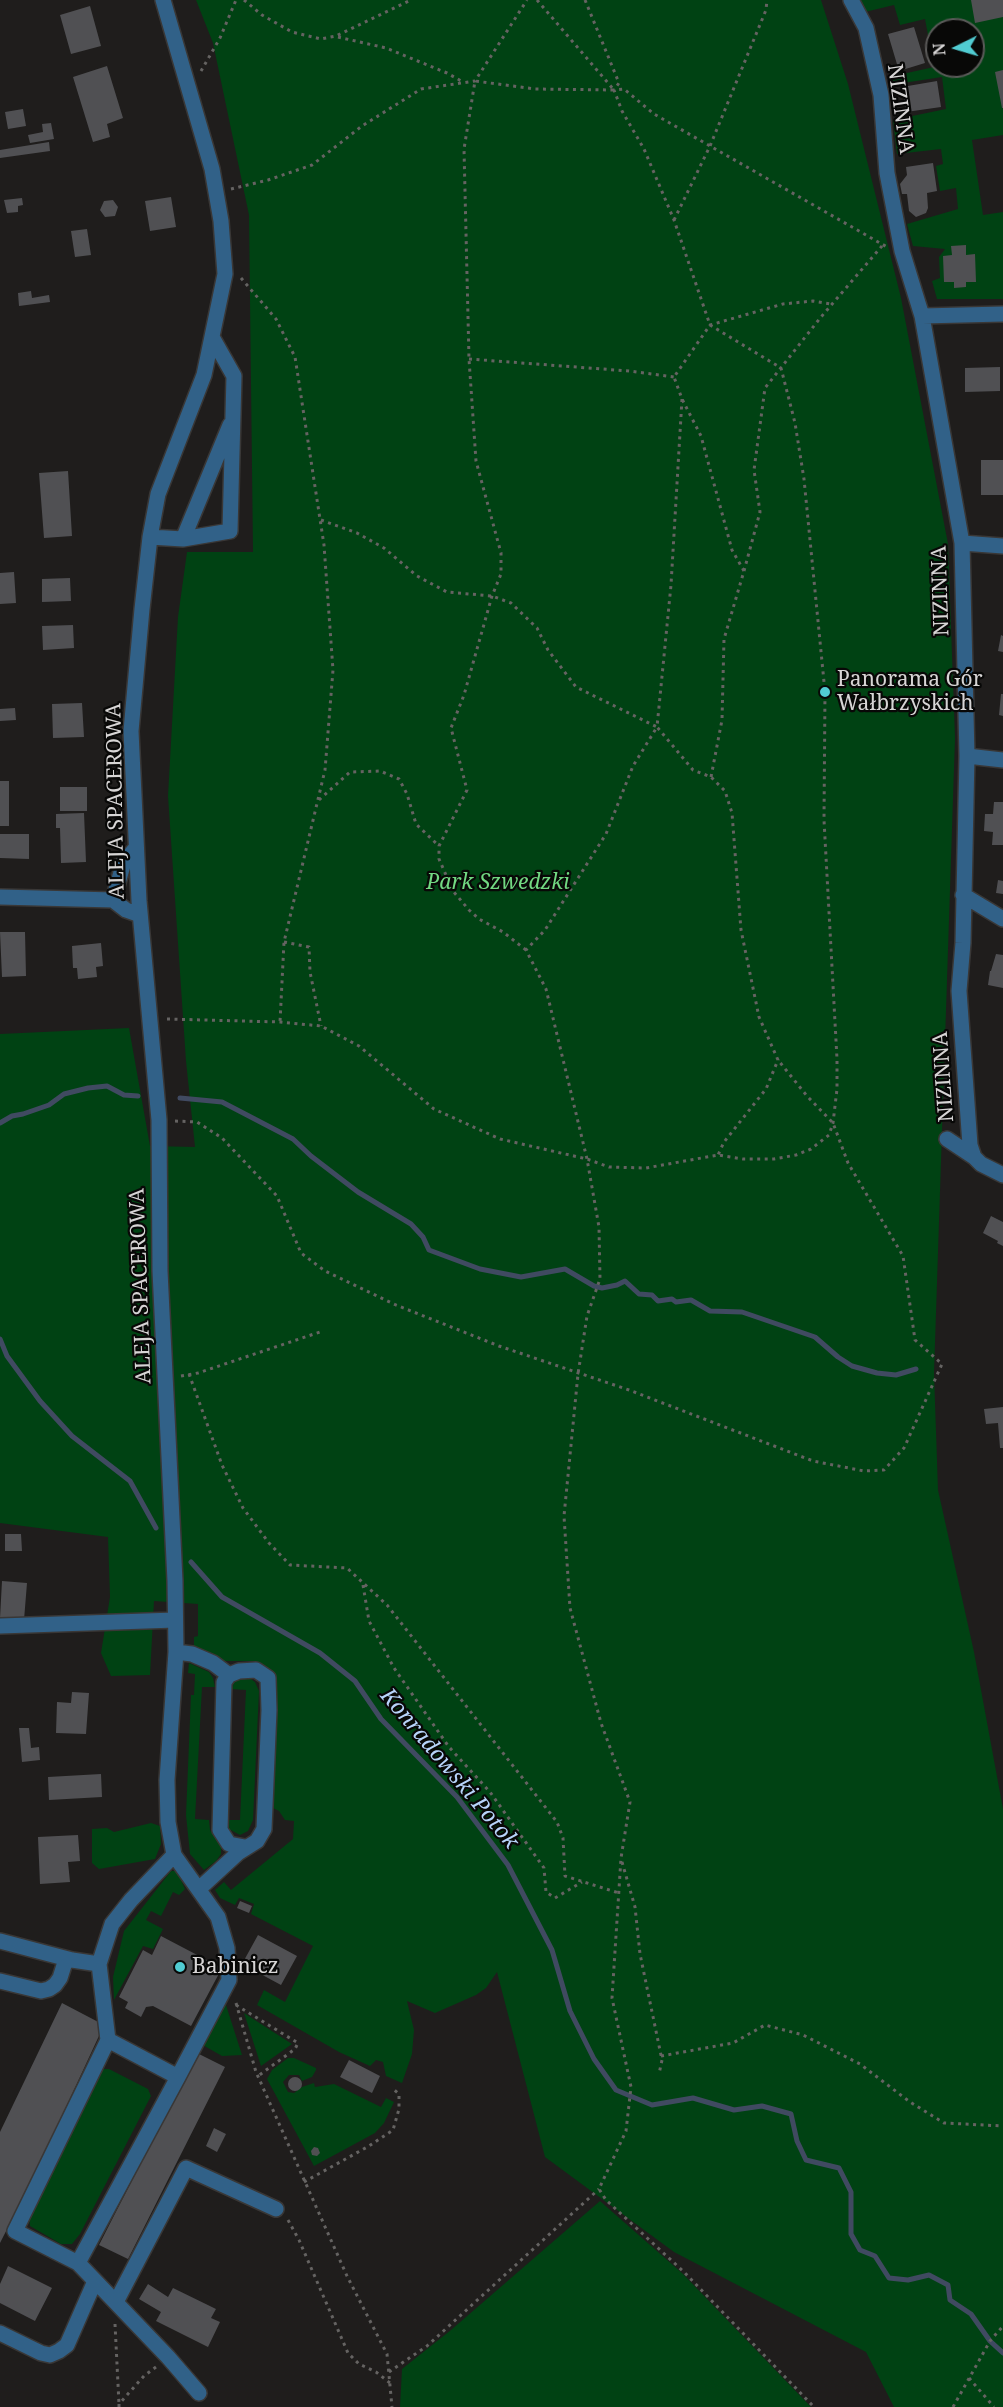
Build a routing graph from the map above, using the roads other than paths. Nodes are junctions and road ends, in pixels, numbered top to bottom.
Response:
1 (163, 0) edge
2 (851, 0) edge
3 (1003, 314) edge
4 (922, 315) junction
5 (212, 337) junction
6 (233, 416) junction
7 (150, 537) junction
8 (183, 539) junction
9 (962, 543) junction
10 (1003, 546) edge
11 (967, 756) junction
12 (1003, 760) edge
13 (136, 848) junction
14 (963, 895) junction
15 (0, 897) edge
16 (113, 900) junction
17 (140, 915) junction
18 (1003, 919) edge
19 (947, 1139) dead end
20 (974, 1157) junction
21 (1003, 1175) edge
22 (174, 1620) junction
23 (0, 1626) edge
24 (176, 1652) junction
25 (229, 1675) junction
26 (245, 1847) junction
27 (174, 1855) junction
28 (200, 1888) junction
29 (0, 1941) edge
30 (66, 1959) junction
31 (99, 1964) junction
32 (0, 1981) edge
33 (108, 2040) junction
34 (178, 2077) junction
35 (276, 2209) road end
36 (78, 2263) junction
37 (95, 2281) junction
38 (116, 2302) junction
39 (0, 2333) edge
40 (199, 2393) dead end

1 - 5 street, ALEJA SPACEROWA
2 - 4 street, NIZINNA
3 - 4 street
4 - 9 street, NIZINNA
5 - 6 street
5 - 7 street, ALEJA SPACEROWA
6 - 8 street
6 - 8 street
7 - 8 street
7 - 13 street, ALEJA SPACEROWA
9 - 10 street
9 - 11 street, NIZINNA
11 - 12 street
11 - 14 street, NIZINNA
13 - 16 street
13 - 17 street, ALEJA SPACEROWA
14 - 18 street
14 - 20 street, NIZINNA
15 - 16 street
16 - 17 street
17 - 22 street, ALEJA SPACEROWA
19 - 20 street
20 - 21 street
22 - 23 street
22 - 24 street, ALEJA SPACEROWA
24 - 25 street
24 - 27 street, ALEJA SPACEROWA
25 - 26 street
25 - 26 street
26 - 28 street
27 - 28 street
27 - 31 street
28 - 34 street
29 - 30 street
30 - 31 street
30 - 32 street
31 - 33 street
33 - 34 street
33 - 36 street
34 - 36 street
35 - 38 street
36 - 37 street
37 - 38 street
37 - 39 street
38 - 40 street

